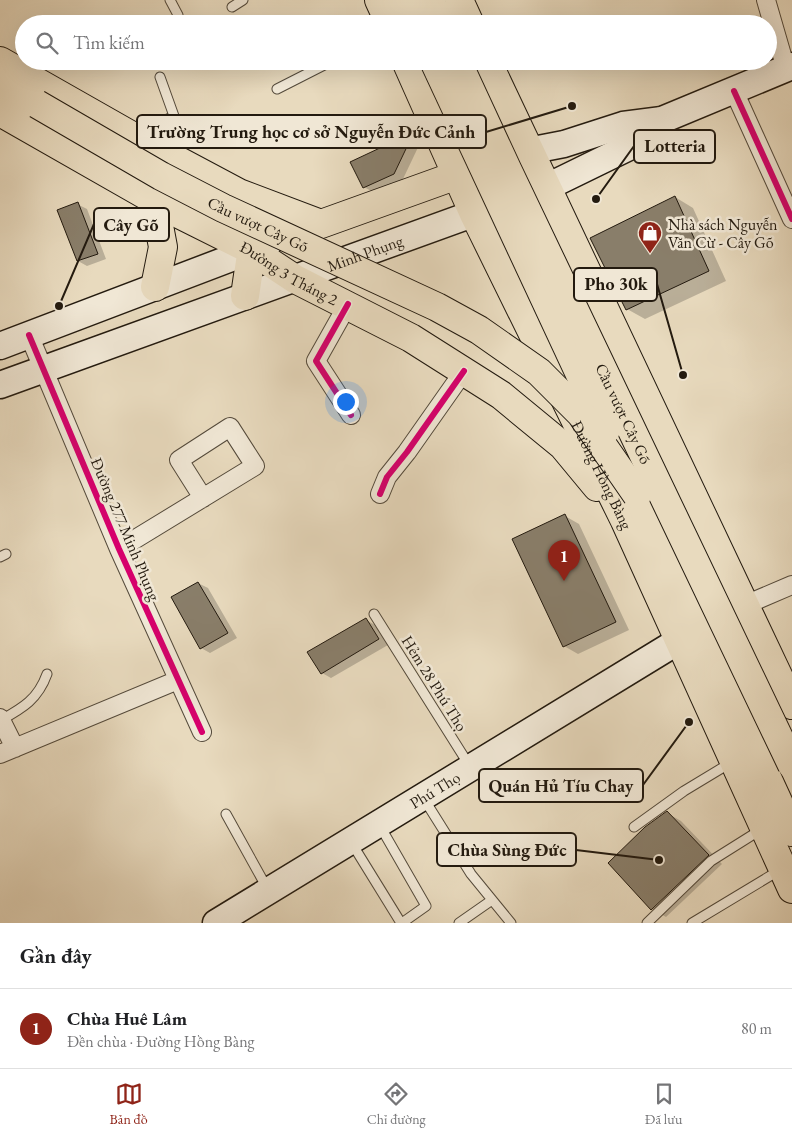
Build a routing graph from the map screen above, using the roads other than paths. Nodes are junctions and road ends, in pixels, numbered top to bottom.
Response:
1 (170, 0) edge
2 (243, 0) edge
3 (379, 0) edge
4 (405, 0) edge
5 (430, 0) edge
6 (459, 0) edge
7 (766, 0) edge
8 (232, 8) dead end
9 (178, 15) dead end
10 (386, 15) edge
11 (412, 15) edge
12 (436, 15) edge
13 (466, 15) edge
14 (771, 15) edge
15 (777, 33) edge
16 (0, 61) edge
17 (789, 68) edge
18 (15, 70) edge
19 (16, 70) edge
20 (315, 70) edge
21 (410, 70) edge
22 (438, 70) edge
23 (462, 70) edge
24 (491, 70) edge
25 (160, 78) dead end
26 (0, 84) edge
27 (278, 89) dead end
28 (734, 90) junction
29 (0, 112) edge
30 (662, 120) junction
31 (132, 136) junction
32 (528, 151) junction
33 (456, 174) junction
34 (547, 186) junction
35 (251, 198) junction
36 (154, 199) junction
37 (474, 214) junction
38 (792, 219) edge
39 (320, 224) junction
40 (251, 250) junction
41 (295, 279) junction
42 (155, 287) junction
43 (245, 296) junction
44 (348, 304) junction
45 (29, 335) junction
46 (0, 346) edge
47 (631, 364) junction
48 (44, 368) junction
49 (464, 371) junction
50 (0, 385) edge
51 (563, 395) junction
52 (350, 415) dead end
53 (380, 494) dead end
54 (637, 495) junction
55 (203, 498) dead end
56 (625, 521) junction
57 (119, 549) junction
58 (792, 584) edge
59 (745, 605) junction
60 (374, 614) dead end
61 (680, 640) junction
62 (47, 674) dead end
63 (178, 680) junction
64 (792, 705) edge
65 (0, 719) edge
66 (202, 732) dead end
67 (7, 751) edge
68 (734, 760) junction
69 (792, 765) edge
70 (470, 767) junction
71 (422, 797) junction
72 (226, 814) dead end
73 (378, 824) junction
74 (634, 827) dead end
75 (764, 827) junction
76 (792, 832) edge
77 (350, 841) junction
78 (787, 879) edge
79 (268, 891) junction
80 (492, 900) junction
81 (227, 920) edge
82 (402, 923) edge
83 (459, 923) edge
84 (510, 923) edge
85 (647, 923) edge
86 (692, 923) edge

1 - 9 lane
2 - 8 lane
3 - 10 main road
4 - 11 main road
5 - 12 main road
6 - 13 main road
7 - 14 street
15 - 17 street
16 - 18 main road
17 - 28 main road, Minh Phụng
19 - 31 main road
20 - 27 lane
21 - 33 main road, Đường Hồng Bàng
22 - 54 main road, Cầu vượt Cây Gõ, bridge
23 - 69 main road, Cầu vượt Cây Gõ, bridge
24 - 32 main road
25 - 31 lane
26 - 54 main road, Cầu vượt Cây Gõ, bridge
28 - 30 main road, Minh Phụng
28 - 38 street
29 - 36 main road, Đường 3 Tháng 2
30 - 32 main road, Minh Phụng
30 - 34 main road, Minh Phụng
31 - 35 main road
32 - 33 main road, Minh Phụng
32 - 34 main road
33 - 37 main road, Đường Hồng Bàng
33 - 39 main road, Minh Phụng
34 - 37 main road, Minh Phụng
34 - 47 main road
35 - 39 main road
35 - 40 main road
36 - 40 main road, Đường 3 Tháng 2
36 - 42 main road
37 - 41 main road, Minh Phụng
37 - 51 main road, Đường Hồng Bàng
39 - 40 main road, Minh Phụng
40 - 41 main road, Đường 3 Tháng 2
40 - 42 main road, Minh Phụng
40 - 43 main road
41 - 43 main road, Minh Phụng
41 - 44 main road, Đường 3 Tháng 2
42 - 45 main road, Minh Phụng
43 - 48 main road, Minh Phụng
44 - 49 main road, Đường 3 Tháng 2
44 - 52 street
45 - 46 main road, Minh Phụng
45 - 48 street, Đường 277 Minh Phụng
47 - 51 main road
47 - 59 main road
48 - 50 main road, Minh Phụng
48 - 57 street, Đường 277 Minh Phụng
49 - 53 street
49 - 56 main road, Đường 3 Tháng 2
51 - 56 main road, Đường Hồng Bàng
54 - 76 main road, Cầu vượt Cây Gõ
55 - 57 street
56 - 61 main road, Đường Hồng Bàng
57 - 63 street, Đường 277 Minh Phụng
58 - 59 street
59 - 64 main road
60 - 70 lane, Hẻm 28 Phú Thọ
61 - 68 main road, Đường Hồng Bàng
61 - 70 main road, Phú Thọ
62 - 65 lane
63 - 66 street, Đường 277 Minh Phụng
63 - 67 street
65 - 67 street
68 - 74 lane
68 - 75 main road, Đường Hồng Bàng
70 - 71 main road, Phú Thọ
71 - 73 main road, Phú Thọ
71 - 80 lane
72 - 79 lane
73 - 77 main road, Phú Thọ
73 - 82 lane
75 - 78 main road, Đường Hồng Bàng
75 - 85 lane
77 - 79 main road, Phú Thọ
77 - 82 lane
78 - 86 lane
79 - 81 main road, Phú Thọ
80 - 83 lane
80 - 84 lane

